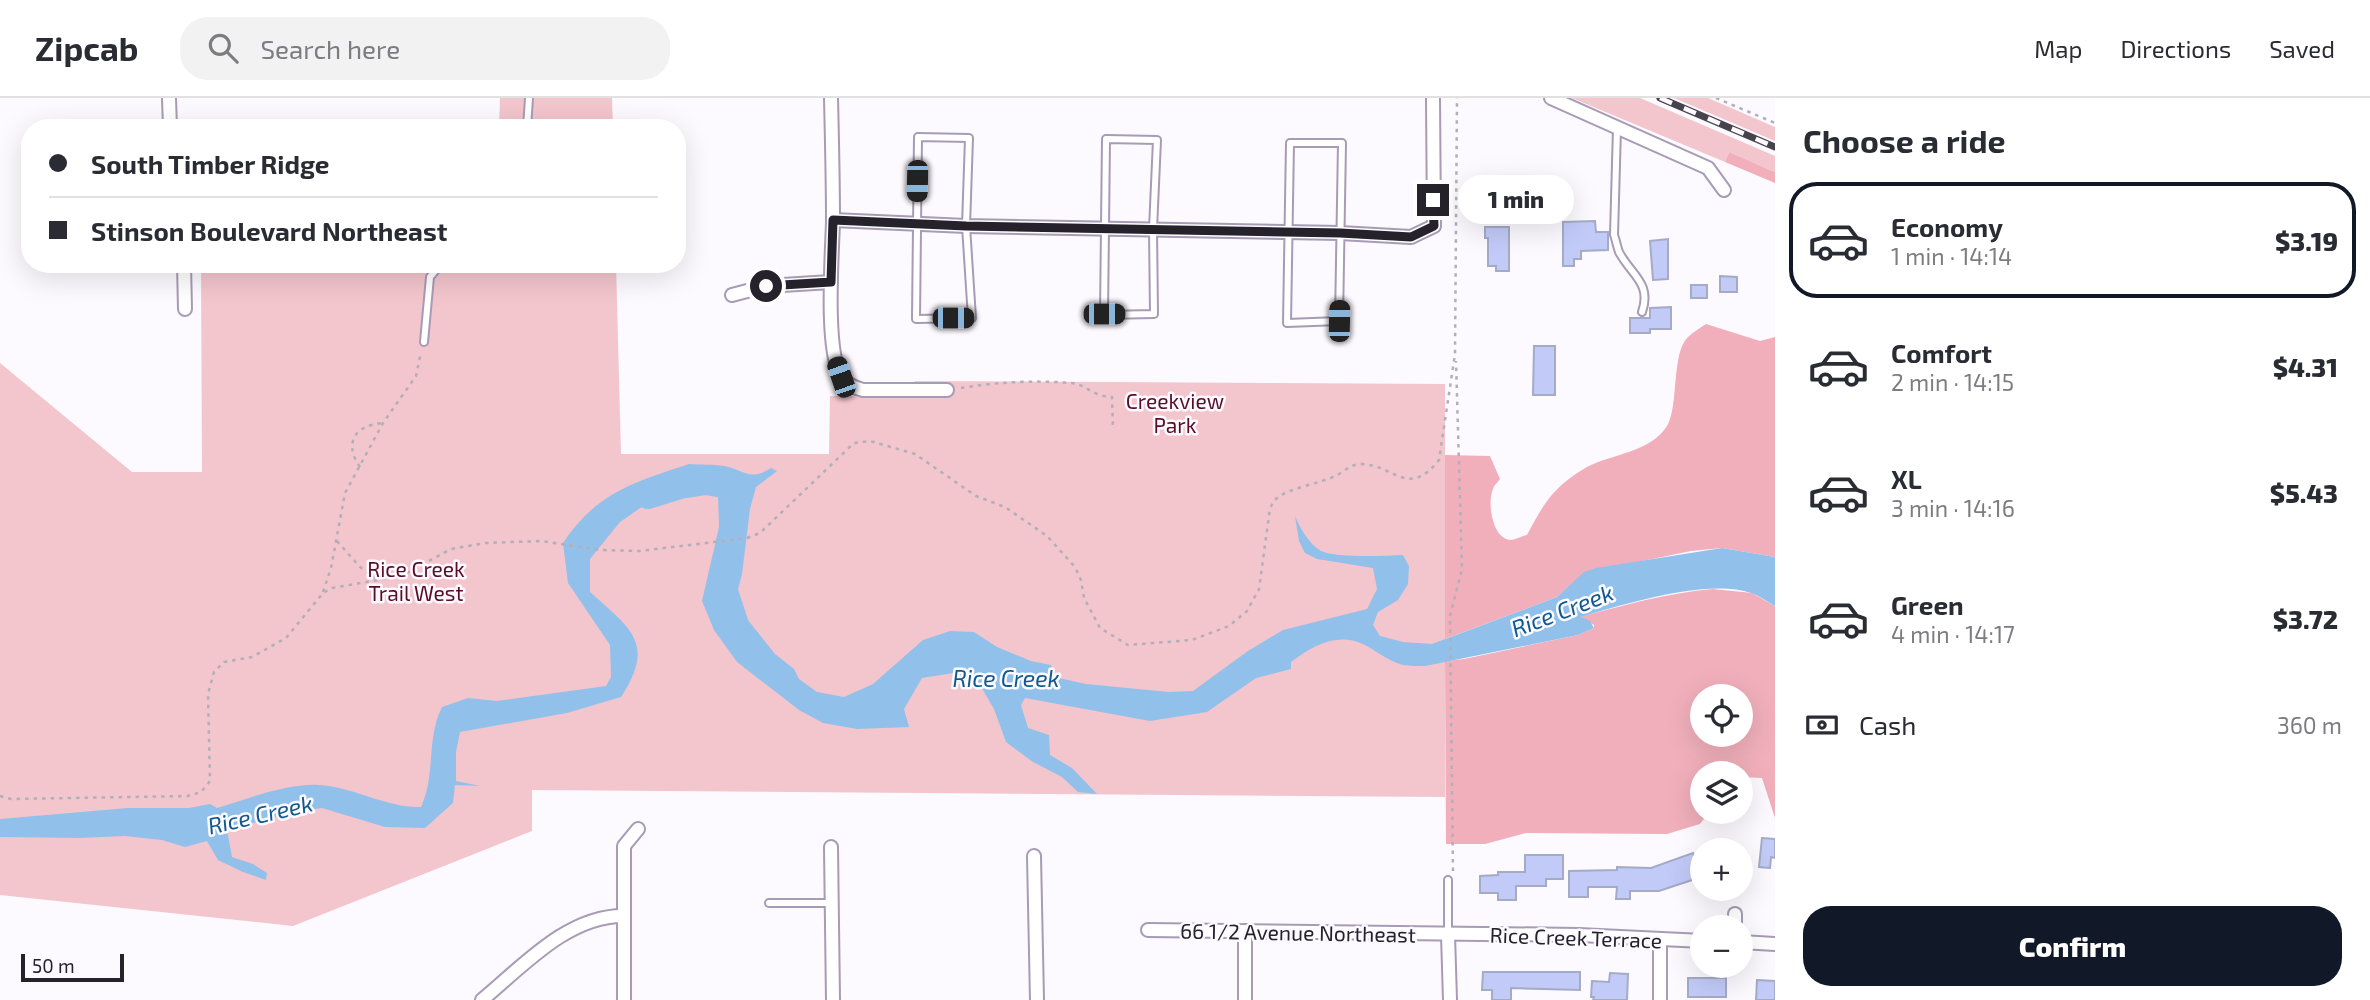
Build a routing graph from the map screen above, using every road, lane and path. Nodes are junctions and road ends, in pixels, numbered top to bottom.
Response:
1 (169, 98) edge
2 (529, 98) edge
3 (831, 98) edge
4 (1433, 98) edge
5 (1457, 98) edge
6 (1551, 98) edge
7 (1716, 98) edge
8 (170, 119) edge
9 (528, 119) edge
10 (1775, 123) edge
11 (1617, 128) junction
12 (1724, 190) dead end
13 (833, 220) junction
14 (916, 224) junction
15 (966, 226) junction
16 (1104, 228) junction
17 (1153, 229) junction
18 (1288, 232) junction
19 (1340, 233) junction
20 (184, 273) edge
21 (434, 273) edge
22 (831, 282) junction
23 (732, 295) dead end
24 (185, 310) dead end
25 (1642, 312) dead end
26 (424, 342) joint
27 (1455, 354) junction
28 (947, 390) joint
29 (383, 423) junction
30 (1113, 429) dead end
31 (360, 467) junction
32 (337, 541) junction
33 (378, 580) junction
34 (323, 593) junction
35 (0, 796) edge
36 (638, 829) dead end
37 (831, 847) dead end
38 (1034, 856) dead end
39 (1448, 880) joint
40 (769, 903) dead end
41 (832, 903) junction
42 (623, 916) junction
43 (1148, 930) dead end
44 (1245, 931) junction
45 (1448, 934) junction
46 (1660, 939) junction
47 (1690, 940) edge
48 (1753, 943) edge
49 (1775, 944) edge
50 (482, 1000) edge
51 (624, 1000) edge
52 (833, 1000) edge
53 (1037, 1000) edge
54 (1245, 1000) edge
55 (1450, 1000) edge
56 (1660, 1000) edge

1 - 8 street
2 - 9 lane
3 - 13 street
4 - 19 street
5 - 27 path
6 - 11 street
7 - 10 path
11 - 12 street
11 - 25 lane
13 - 14 street
13 - 22 street
14 - 15 street
14 - 15 lane
14 - 15 lane
15 - 16 street
16 - 17 street
16 - 17 lane
16 - 17 lane
17 - 18 street
18 - 19 street
18 - 19 lane
18 - 19 lane
20 - 24 street
21 - 26 lane
22 - 23 street
22 - 28 street
26 - 29 path
27 - 33 path
27 - 39 path
28 - 30 path
29 - 31 path
29 - 31 path
31 - 32 path
32 - 33 path
32 - 34 path
33 - 34 path
34 - 35 path
36 - 42 street
37 - 41 street
38 - 53 street
39 - 45 lane
40 - 41 lane
41 - 52 street
42 - 50 street
42 - 51 street
43 - 44 street, 66 1/2 Avenue Northeast
44 - 45 street, 66 1/2 Avenue Northeast
44 - 54 street
45 - 46 street, Rice Creek Terrace
45 - 55 street
46 - 47 street, Rice Creek Terrace
46 - 56 street
48 - 49 street

